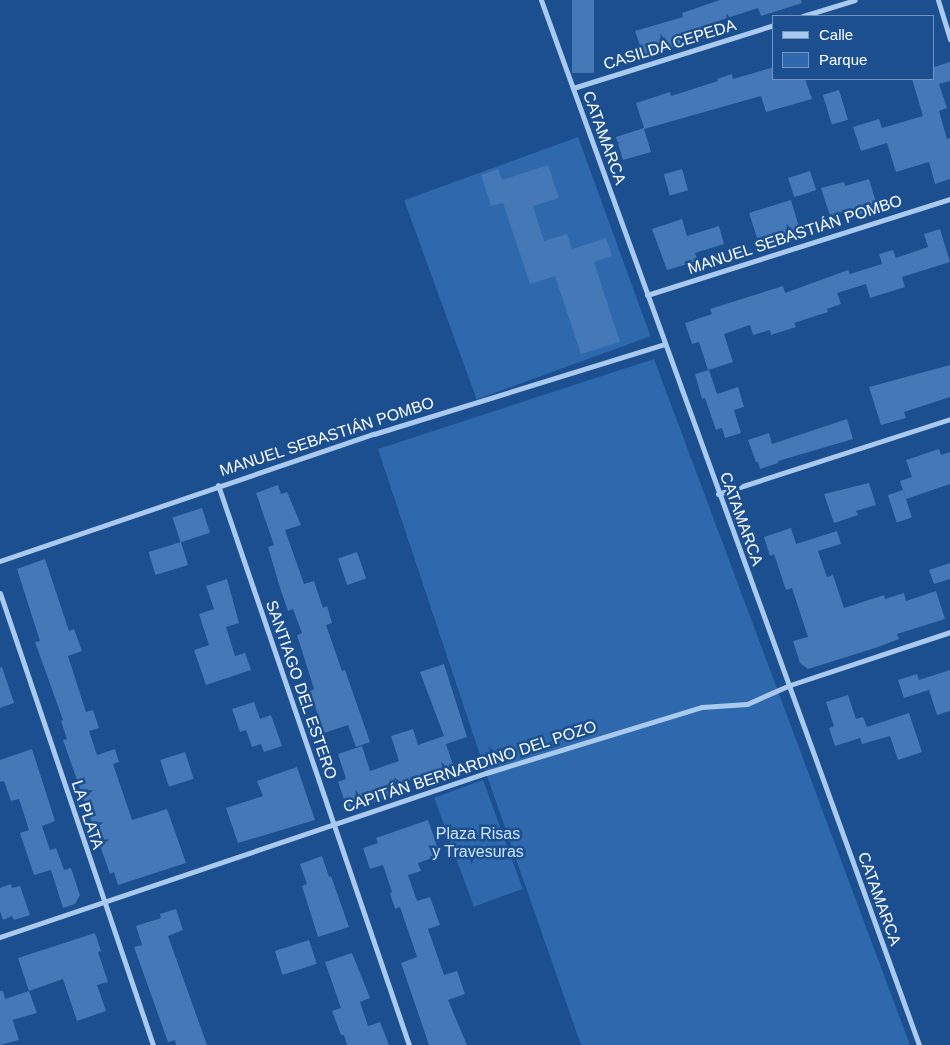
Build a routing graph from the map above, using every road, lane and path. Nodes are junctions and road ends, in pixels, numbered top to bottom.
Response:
1 (541, 0) edge
2 (854, 0) edge
3 (938, 0) edge
4 (806, 15) edge
5 (772, 26) edge
6 (950, 39) edge
7 (573, 88) junction
8 (950, 199) edge
9 (647, 295) junction
10 (664, 344) junction
11 (950, 419) edge
12 (218, 485) junction
13 (718, 494) junction
14 (0, 561) edge
15 (0, 593) edge
16 (950, 632) edge
17 (790, 685) junction
18 (334, 824) junction
19 (103, 902) junction
20 (0, 937) edge
21 (153, 1045) edge
22 (410, 1045) edge
23 (920, 1045) edge

1 - 7 street, CATAMARCA
2 - 4 street
3 - 6 street
5 - 7 street, CASILDA CEPEDA
7 - 9 street, CATAMARCA
8 - 9 street, MANUEL SEBASTIÁN POMBO
9 - 10 street, CATAMARCA
10 - 12 street, MANUEL SEBASTIÁN POMBO
10 - 13 street, CATAMARCA
11 - 13 street
12 - 14 street, MANUEL SEBASTIÁN POMBO
12 - 18 street, SANTIAGO DEL ESTERO
13 - 17 street, CATAMARCA
15 - 19 street, LA PLATA
16 - 17 street, CAPITÁN BERNARDINO DEL POZO
17 - 18 street, CAPITÁN BERNARDINO DEL POZO
17 - 23 street, CATAMARCA
18 - 19 street, CAPITÁN BERNARDINO DEL POZO
18 - 22 street, SANTIAGO DEL ESTERO
19 - 20 street, CAPITÁN BERNARDINO DEL POZO
19 - 21 street, LA PLATA

